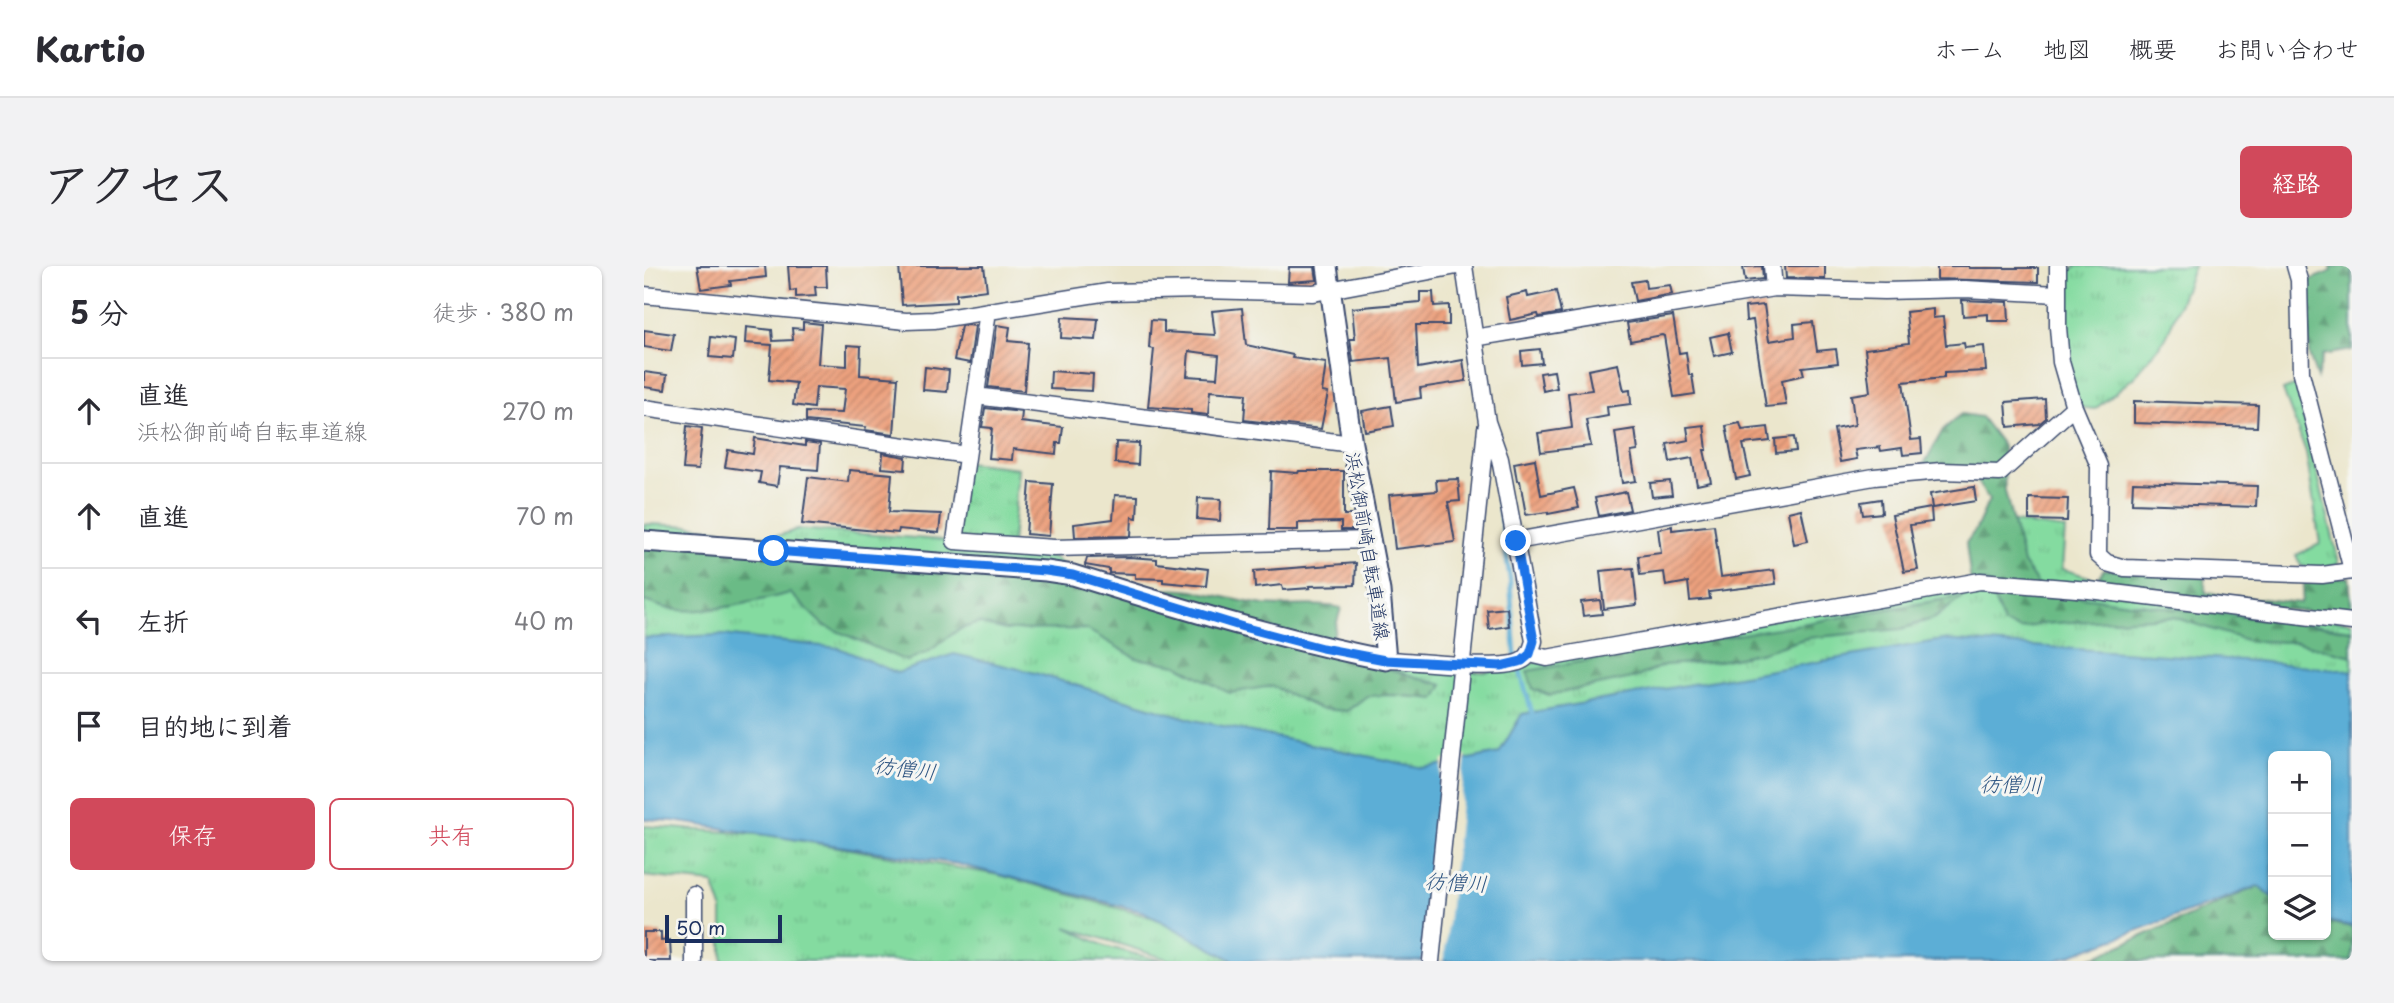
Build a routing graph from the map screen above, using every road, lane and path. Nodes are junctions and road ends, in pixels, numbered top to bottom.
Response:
1 (1327, 266) edge
2 (1457, 266) edge
3 (1464, 266) edge
4 (1772, 266) edge
5 (2058, 266) edge
6 (2295, 266) edge
7 (1774, 288) junction
8 (1331, 290) junction
9 (2058, 294) junction
10 (644, 295) edge
11 (988, 311) junction
12 (1474, 338) junction
13 (976, 396) junction
14 (2074, 407) junction
15 (644, 408) edge
16 (1487, 422) junction
17 (1352, 444) junction
18 (967, 456) junction
19 (1370, 540) junction
20 (644, 541) edge
21 (1516, 541) junction
22 (2352, 571) edge
23 (2352, 622) edge
24 (1530, 654) junction
25 (1385, 660) junction
26 (1461, 669) junction
27 (694, 895) dead end
28 (694, 961) edge
29 (1431, 961) edge

1 - 8 main road, 浜松御前崎自転車道線
2 - 8 street
3 - 12 street
4 - 7 street
5 - 9 street
6 - 22 street
7 - 9 street
7 - 12 street
8 - 11 street
8 - 17 main road, 浜松御前崎自転車道線
9 - 14 street
10 - 11 street
11 - 13 street
12 - 16 street
13 - 17 street
13 - 18 street
14 - 21 street
14 - 22 street
15 - 18 street
16 - 21 street
16 - 26 street
17 - 19 main road, 浜松御前崎自転車道線
18 - 19 street
19 - 25 main road, 浜松御前崎自転車道線
20 - 25 main road, 浜松御前崎自転車道線
21 - 24 street
23 - 24 street
24 - 26 street
25 - 26 street
26 - 29 street
27 - 28 street

